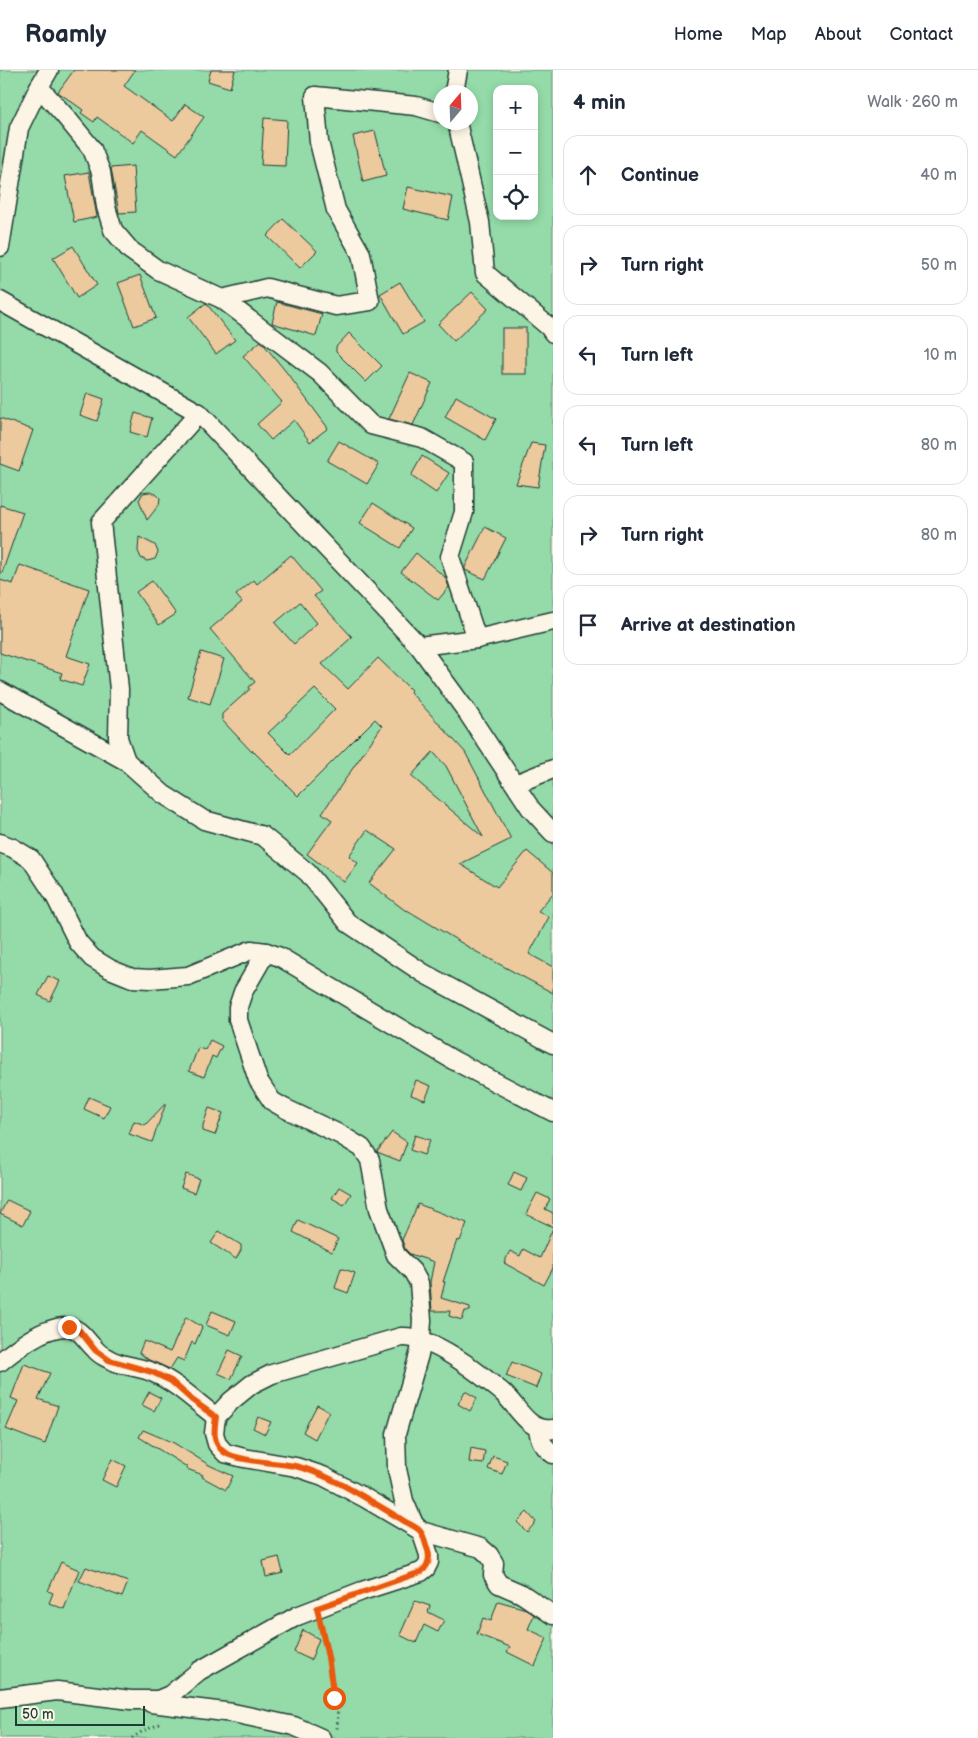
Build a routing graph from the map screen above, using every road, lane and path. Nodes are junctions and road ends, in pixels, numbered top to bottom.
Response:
1 (49, 70) edge
2 (458, 70) edge
3 (455, 85) edge
4 (39, 87) junction
5 (433, 111) edge
6 (459, 130) edge
7 (0, 247) edge
8 (222, 299) junction
9 (0, 301) edge
10 (553, 333) edge
11 (199, 413) junction
12 (553, 621) edge
13 (477, 639) junction
14 (419, 646) junction
15 (0, 691) edge
16 (126, 761) junction
17 (553, 769) edge
18 (515, 784) junction
19 (553, 833) edge
20 (0, 843) edge
21 (266, 952) junction
22 (553, 1044) edge
23 (553, 1112) edge
24 (420, 1339) junction
25 (0, 1362) edge
26 (216, 1417) junction
27 (545, 1428) edge
28 (553, 1454) edge
29 (421, 1531) junction
30 (317, 1608) junction
31 (553, 1615) edge
32 (0, 1698) edge
33 (131, 1700) junction
34 (321, 1738) edge
35 (337, 1738) edge

1 - 4 street
2 - 3 street
4 - 7 street
4 - 8 street
5 - 8 street
6 - 10 street
8 - 13 street
9 - 11 street
11 - 14 street
11 - 16 street
12 - 13 street
13 - 14 street
14 - 18 street
15 - 16 street
16 - 22 street
17 - 18 street
18 - 19 street
20 - 21 street
21 - 23 street
21 - 24 street
24 - 26 street
24 - 27 street
24 - 29 street
25 - 26 street
26 - 29 street
27 - 28 street
29 - 30 street
29 - 31 street
30 - 33 street
30 - 35 path
32 - 33 street
33 - 34 street

